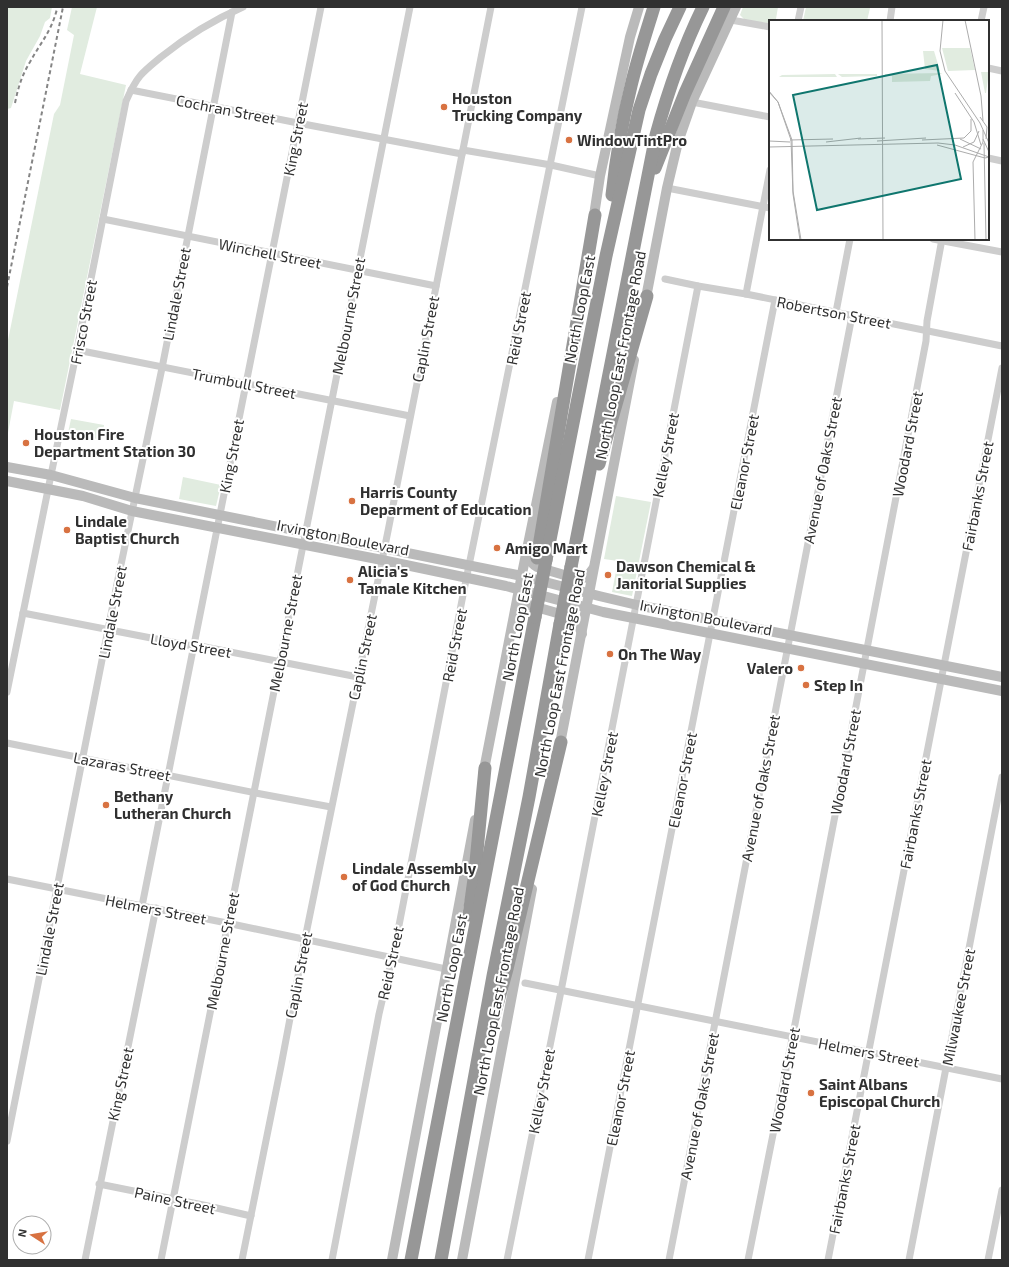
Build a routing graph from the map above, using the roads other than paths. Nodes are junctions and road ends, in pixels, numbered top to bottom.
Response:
1 (243, 7) edge
2 (321, 7) edge
3 (410, 7) edge
4 (491, 7) edge
5 (582, 7) edge
6 (639, 7) edge
7 (654, 7) edge
8 (680, 7) edge
9 (703, 7) edge
10 (736, 7) edge
11 (801, 7) edge
12 (892, 7) edge
13 (984, 7) edge
14 (232, 12) junction
15 (725, 15) edge
16 (798, 20) edge
17 (890, 20) edge
18 (981, 20) edge
19 (769, 27) edge
20 (989, 68) edge
21 (1002, 71) edge
22 (131, 90) junction
23 (692, 102) junction
24 (213, 106) junction
25 (769, 117) edge
26 (298, 123) junction
27 (383, 140) junction
28 (462, 152) junction
29 (989, 158) edge
30 (1002, 161) edge
31 (551, 165) junction
32 (600, 176) junction
33 (769, 179) edge
34 (667, 188) junction
35 (643, 197) junction
36 (766, 207) edge
37 (595, 215) junction
38 (103, 219) junction
39 (188, 236) junction
40 (850, 240) edge
41 (942, 240) edge
42 (1002, 252) edge
43 (272, 254) junction
44 (606, 256) junction
45 (357, 270) junction
46 (665, 279) dead end
47 (436, 286) junction
48 (698, 286) junction
49 (746, 294) junction
50 (647, 296) junction
51 (775, 300) junction
52 (836, 312) junction
53 (852, 316) junction
54 (927, 330) junction
55 (1002, 346) edge
56 (77, 350) junction
57 (162, 368) junction
58 (1002, 368) edge
59 (246, 383) junction
60 (331, 401) junction
61 (410, 416) junction
62 (7, 467) edge
63 (23, 470) junction
64 (50, 475) junction
65 (7, 481) edge
66 (20, 484) junction
67 (48, 489) junction
68 (135, 498) junction
69 (132, 511) junction
70 (220, 514) junction
71 (217, 527) junction
72 (306, 531) junction
73 (302, 544) junction
74 (528, 547) junction
75 (384, 548) junction
76 (574, 550) junction
77 (541, 559) junction
78 (382, 560) junction
79 (470, 565) junction
80 (594, 566) junction
81 (522, 576) junction
82 (467, 578) junction
83 (519, 589) junction
84 (589, 594) junction
85 (637, 604) junction
86 (587, 608) junction
87 (23, 613) junction
88 (525, 614) junction
89 (634, 618) junction
90 (713, 620) junction
91 (108, 630) junction
92 (710, 633) junction
93 (582, 634) junction
94 (790, 635) junction
95 (194, 646) junction
96 (788, 649) junction
97 (867, 650) junction
98 (279, 661) junction
99 (864, 664) junction
100 (944, 666) junction
101 (358, 677) junction
102 (1002, 678) edge
103 (941, 680) junction
104 (7, 692) edge
105 (1002, 692) edge
106 (7, 742) edge
107 (561, 742) junction
108 (83, 758) junction
109 (485, 768) junction
110 (168, 775) junction
111 (1002, 777) edge
112 (254, 792) junction
113 (331, 807) junction
114 (7, 879) edge
115 (57, 890) junction
116 (142, 906) junction
117 (156, 908) junction
118 (227, 922) junction
119 (305, 938) junction
120 (392, 957) junction
121 (446, 969) junction
122 (525, 983) dead end
123 (561, 990) junction
124 (638, 1006) junction
125 (715, 1021) junction
126 (792, 1037) junction
127 (869, 1052) junction
128 (946, 1067) junction
129 (447, 1070) junction
130 (1002, 1079) edge
131 (473, 1091) junction
132 (7, 1141) edge
133 (99, 1184) junction
134 (1002, 1190) edge
135 (172, 1200) junction
136 (251, 1216) junction
137 (85, 1260) edge
138 (161, 1260) edge
139 (242, 1260) edge
140 (332, 1260) edge
141 (392, 1260) edge
142 (411, 1260) edge
143 (441, 1260) edge
144 (462, 1260) edge
145 (507, 1260) edge
146 (588, 1260) edge
147 (669, 1260) edge
148 (748, 1260) edge
149 (828, 1260) edge
150 (909, 1260) edge
151 (988, 1260) edge

1 - 14 street, Frisco Street
2 - 26 street, King Street
3 - 27 street, Melbourne Street
4 - 28 street, Caplin Street
5 - 31 street, Reid Street
6 - 32 main road
7 - 44 highway
8 - 44 highway, North Loop East
9 - 35 highway
10 - 15 main road, North Loop East Frontage Road
11 - 16 street
12 - 17 street
13 - 18 street
14 - 22 street, Frisco Street
14 - 24 street, Lindale Street
15 - 19 street
15 - 23 main road, North Loop East Frontage Road
15 - 35 highway
20 - 21 street
22 - 24 street, Cochran Street
22 - 38 street, Frisco Street
23 - 25 street
23 - 34 main road, North Loop East Frontage Road
24 - 26 street, Cochran Street
24 - 39 street, Lindale Street
26 - 27 street, Cochran Street
26 - 43 street, King Street
27 - 28 street, Cochran Street
27 - 45 street, Melbourne Street
28 - 31 street, Cochran Street
28 - 47 street, Caplin Street
29 - 30 street
31 - 32 street, Cochran Street
31 - 79 street, Reid Street
32 - 37 main road
33 - 36 street
34 - 36 street
34 - 50 main road, North Loop East Frontage Road
35 - 76 highway
36 - 49 street
37 - 74 main road
37 - 77 highway
38 - 39 street, Winchell Street
38 - 56 street, Frisco Street
39 - 43 street, Winchell Street
39 - 57 street, Lindale Street
40 - 52 street
41 - 42 street
41 - 54 street, Woodard Street
43 - 45 street, Winchell Street
43 - 59 street, King Street
44 - 77 highway, North Loop East
45 - 47 street, Winchell Street
45 - 60 street, Melbourne Street
46 - 48 street, Robertson Street
47 - 61 street, Caplin Street
48 - 49 street, Robertson Street
48 - 85 street, Kelley Street
49 - 51 street, Robertson Street
50 - 76 highway
50 - 80 main road, North Loop East Frontage Road
51 - 52 street, Robertson Street
51 - 90 street, Eleanor Street
52 - 53 street, Robertson Street
53 - 54 street, Robertson Street
53 - 94 street, Avenue of Oaks Street
54 - 55 street, Robertson Street
54 - 97 street, Woodard Street
56 - 57 street, Trumbull Street
56 - 64 street, Frisco Street
57 - 59 street, Trumbull Street
57 - 68 street, Lindale Street
58 - 100 street, Fairbanks Street
59 - 60 street, Trumbull Street
59 - 70 street, King Street
60 - 61 street, Trumbull Street
60 - 72 street, Melbourne Street
61 - 75 street, Caplin Street
62 - 63 main road, Irvington Boulevard
63 - 64 main road, Irvington Boulevard
63 - 66 main road
64 - 67 street, Frisco Street
64 - 68 main road, Irvington Boulevard
65 - 66 main road, Irvington Boulevard
66 - 67 main road, Irvington Boulevard
67 - 69 main road, Irvington Boulevard
67 - 87 street, Frisco Street
68 - 69 street, Lindale Street
68 - 70 main road, Irvington Boulevard
69 - 71 main road, Irvington Boulevard
69 - 91 street, Lindale Street
70 - 71 street, King Street
70 - 72 main road, Irvington Boulevard
71 - 73 main road, Irvington Boulevard
71 - 95 street, King Street
72 - 73 street, Melbourne Street
72 - 75 main road, Irvington Boulevard
73 - 78 main road, Irvington Boulevard
73 - 98 street, Melbourne Street
74 - 80 main road
74 - 81 main road
75 - 78 street, Caplin Street
75 - 79 main road, Irvington Boulevard
76 - 131 highway, bridge
77 - 88 highway, North Loop East, bridge
78 - 82 main road, Irvington Boulevard
78 - 101 street, Caplin Street
79 - 81 main road, Irvington Boulevard
79 - 82 street, Reid Street
80 - 84 main road, North Loop East Frontage Road
81 - 83 main road
81 - 84 main road, Irvington Boulevard
82 - 83 main road, Irvington Boulevard
82 - 120 street, Reid Street
83 - 86 main road, Irvington Boulevard
83 - 88 main road
84 - 85 main road, Irvington Boulevard
84 - 86 main road, North Loop East Frontage Road
85 - 89 street, Kelley Street
85 - 90 main road, Irvington Boulevard
86 - 89 main road, Irvington Boulevard
86 - 93 main road, North Loop East Frontage Road
87 - 91 street, Lloyd Street
87 - 104 street, Frisco Street
88 - 93 main road
88 - 109 main road
88 - 129 highway, North Loop East
89 - 92 main road, Irvington Boulevard
89 - 123 street, Kelley Street
90 - 92 street, Eleanor Street
90 - 94 main road, Irvington Boulevard
91 - 95 street, Lloyd Street
91 - 108 street, Lindale Street
92 - 96 main road, Irvington Boulevard
92 - 124 street, Eleanor Street
93 - 107 main road, North Loop East Frontage Road
94 - 96 street, Avenue of Oaks Street
94 - 97 main road, Irvington Boulevard
95 - 98 street, Lloyd Street
95 - 110 street, King Street
96 - 99 main road, Irvington Boulevard
96 - 125 street, Avenue of Oaks Street
97 - 99 street, Woodard Street
97 - 100 main road, Irvington Boulevard
98 - 101 street, Lloyd Street
98 - 112 street, Melbourne Street
99 - 103 main road, Irvington Boulevard
99 - 126 street, Woodard Street
100 - 102 main road, Irvington Boulevard
100 - 103 street, Fairbanks Street
101 - 113 street, Caplin Street
103 - 105 main road, Irvington Boulevard
103 - 127 street, Fairbanks Street
106 - 108 street, Lazaras Street
107 - 131 highway
107 - 144 main road, North Loop East Frontage Road
108 - 110 street, Lazaras Street
108 - 115 street, Lindale Street
109 - 121 main road
109 - 129 highway
110 - 112 street, Lazaras Street
110 - 116 street, King Street
111 - 128 street, Milwaukee Street
112 - 113 street, Lazaras Street
112 - 118 street, Melbourne Street
113 - 119 street, Caplin Street
114 - 115 street, Helmers Street
115 - 116 street, Helmers Street
115 - 132 street, Lindale Street
116 - 117 street, Helmers Street
117 - 118 street, Helmers Street
117 - 133 street, King Street
118 - 119 street, Helmers Street
118 - 135 street, Melbourne Street
119 - 120 street, Helmers Street
119 - 136 street, Caplin Street
120 - 121 street, Helmers Street
120 - 140 street, Reid Street
121 - 141 main road
122 - 123 street, Helmers Street
123 - 124 street, Helmers Street
123 - 145 street, Kelley Street
124 - 125 street, Helmers Street
124 - 146 street, Eleanor Street
125 - 126 street, Helmers Street
125 - 147 street, Avenue of Oaks Street
126 - 127 street, Helmers Street
126 - 148 street, Woodard Street
127 - 128 street, Helmers Street
127 - 149 street, Fairbanks Street
128 - 130 street, Helmers Street
128 - 150 street, Milwaukee Street
129 - 142 highway, North Loop East
131 - 143 highway
133 - 135 street, Paine Street
133 - 137 street, King Street
134 - 151 street
135 - 136 street, Paine Street
135 - 138 street, Melbourne Street
136 - 139 street, Caplin Street

